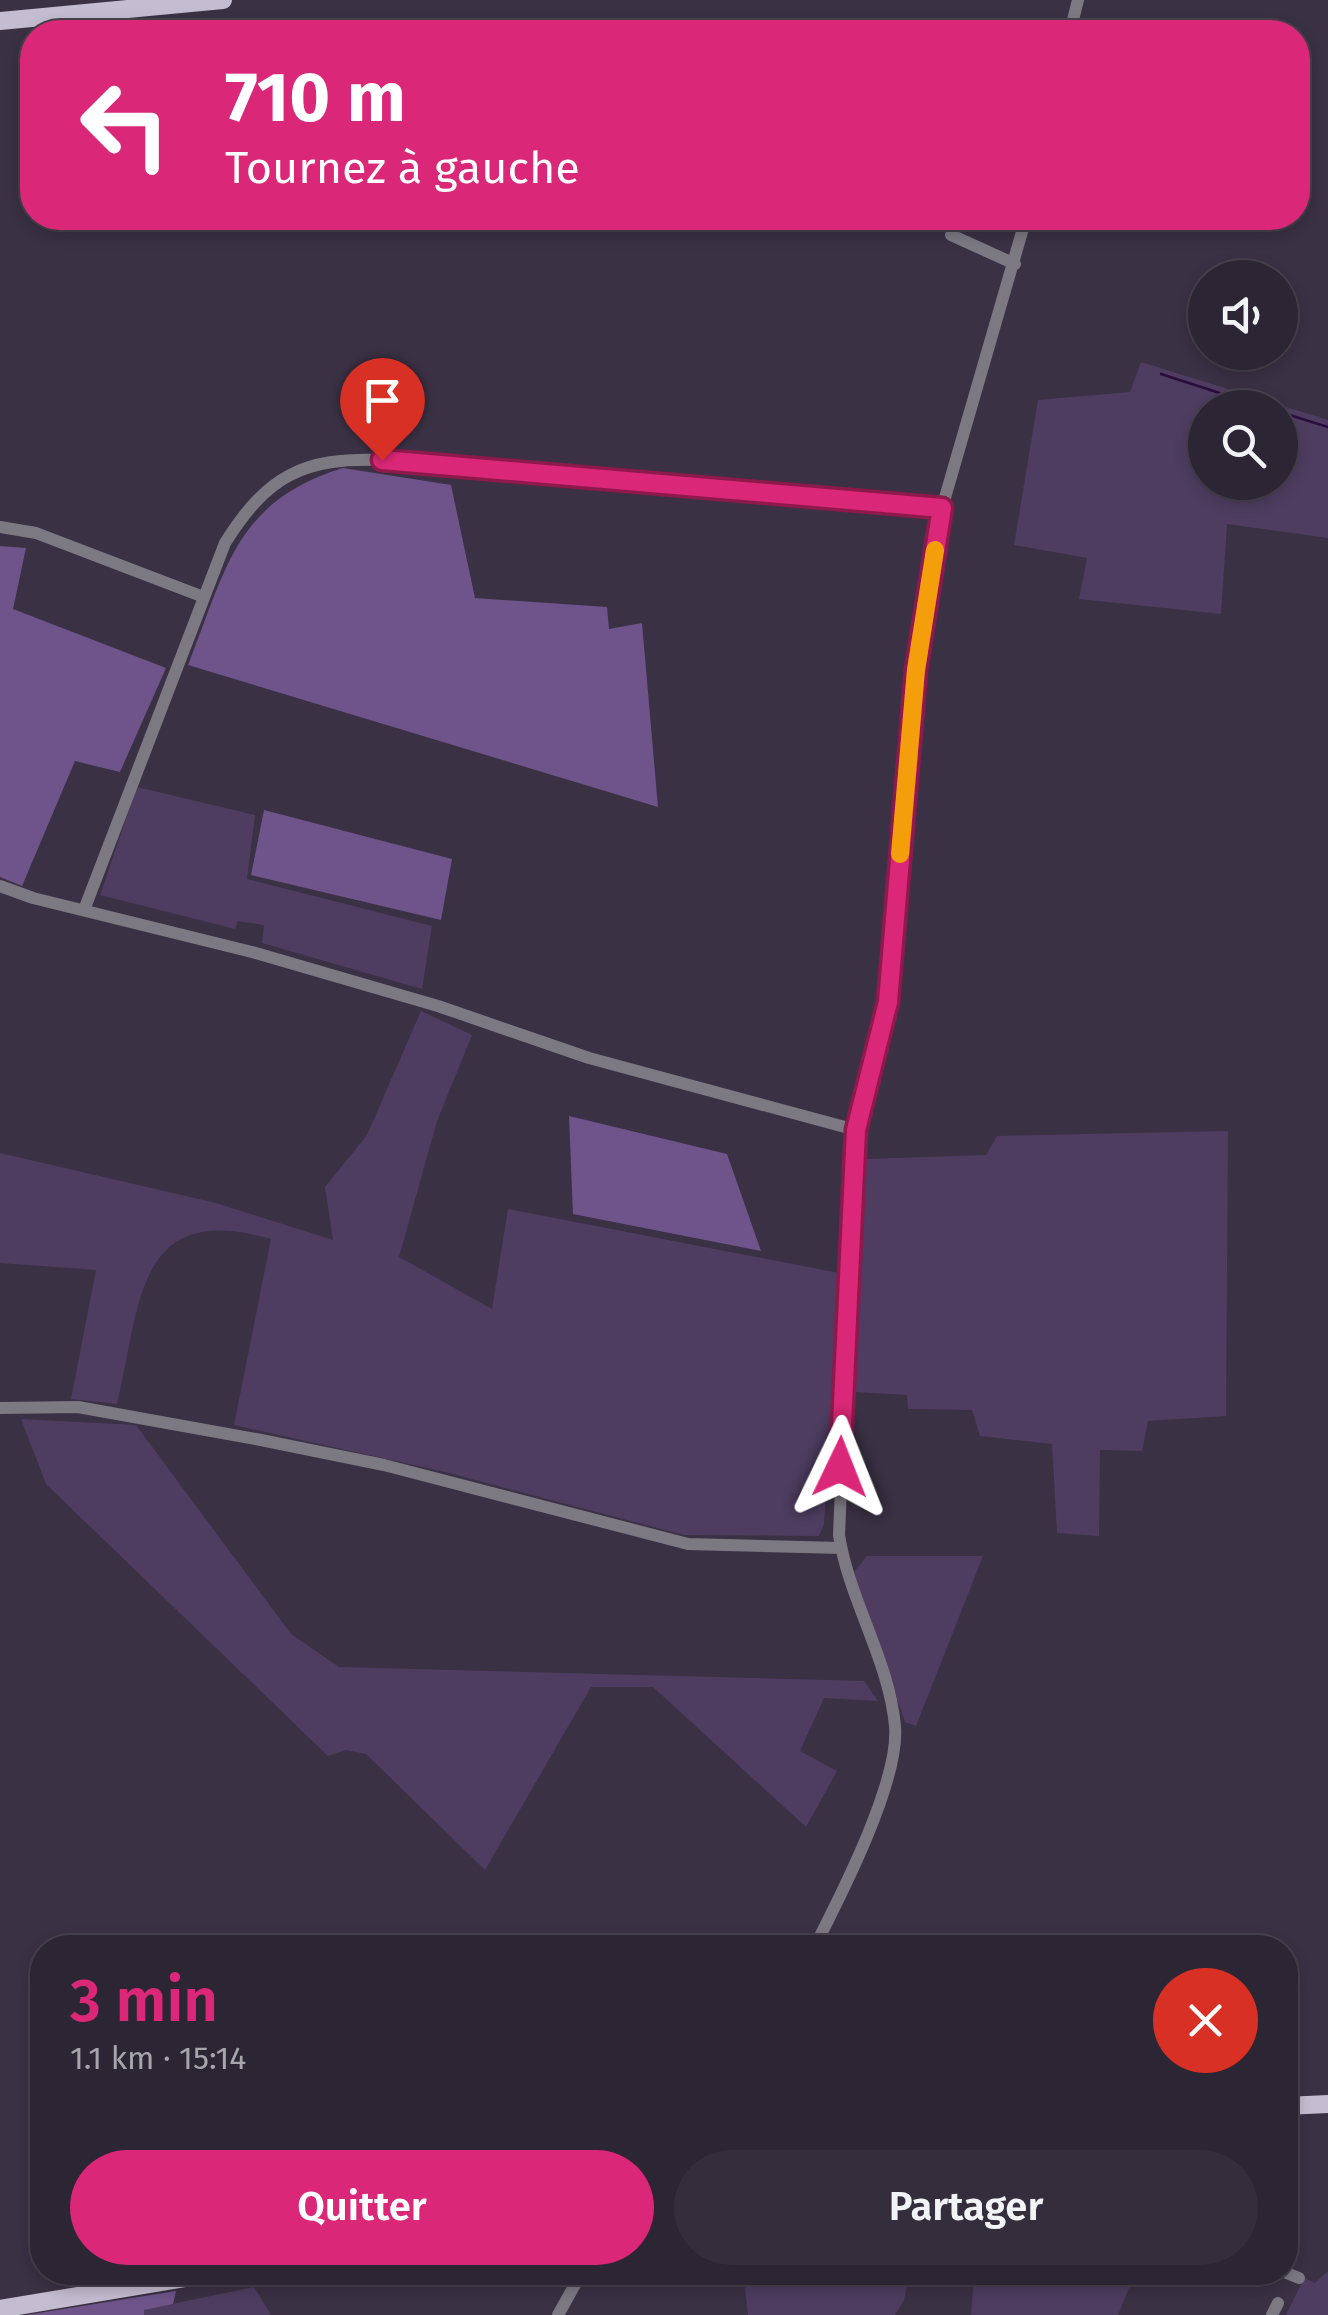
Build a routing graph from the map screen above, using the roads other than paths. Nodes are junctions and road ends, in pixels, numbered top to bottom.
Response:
1 (223, 0) edge
2 (0, 21) edge
3 (1023, 230) edge
4 (951, 235) dead end
5 (1014, 264) junction
6 (942, 508) junction
7 (0, 527) edge
8 (201, 596) junction
9 (0, 886) edge
10 (84, 910) junction
11 (856, 1130) junction
12 (0, 1408) edge
13 (841, 1548) junction
14 (820, 1935) edge
15 (1328, 2104) edge
16 (1298, 2105) edge
17 (143, 2285) edge
18 (575, 2285) edge
19 (0, 2309) edge
20 (558, 2315) edge

1 - 2 main road
3 - 5 street
4 - 5 street
5 - 6 street
6 - 8 street
6 - 11 street
7 - 8 street
8 - 10 street
9 - 10 street
10 - 11 street
11 - 13 street
12 - 13 street
13 - 14 street
15 - 16 main road
17 - 19 main road
18 - 20 street

